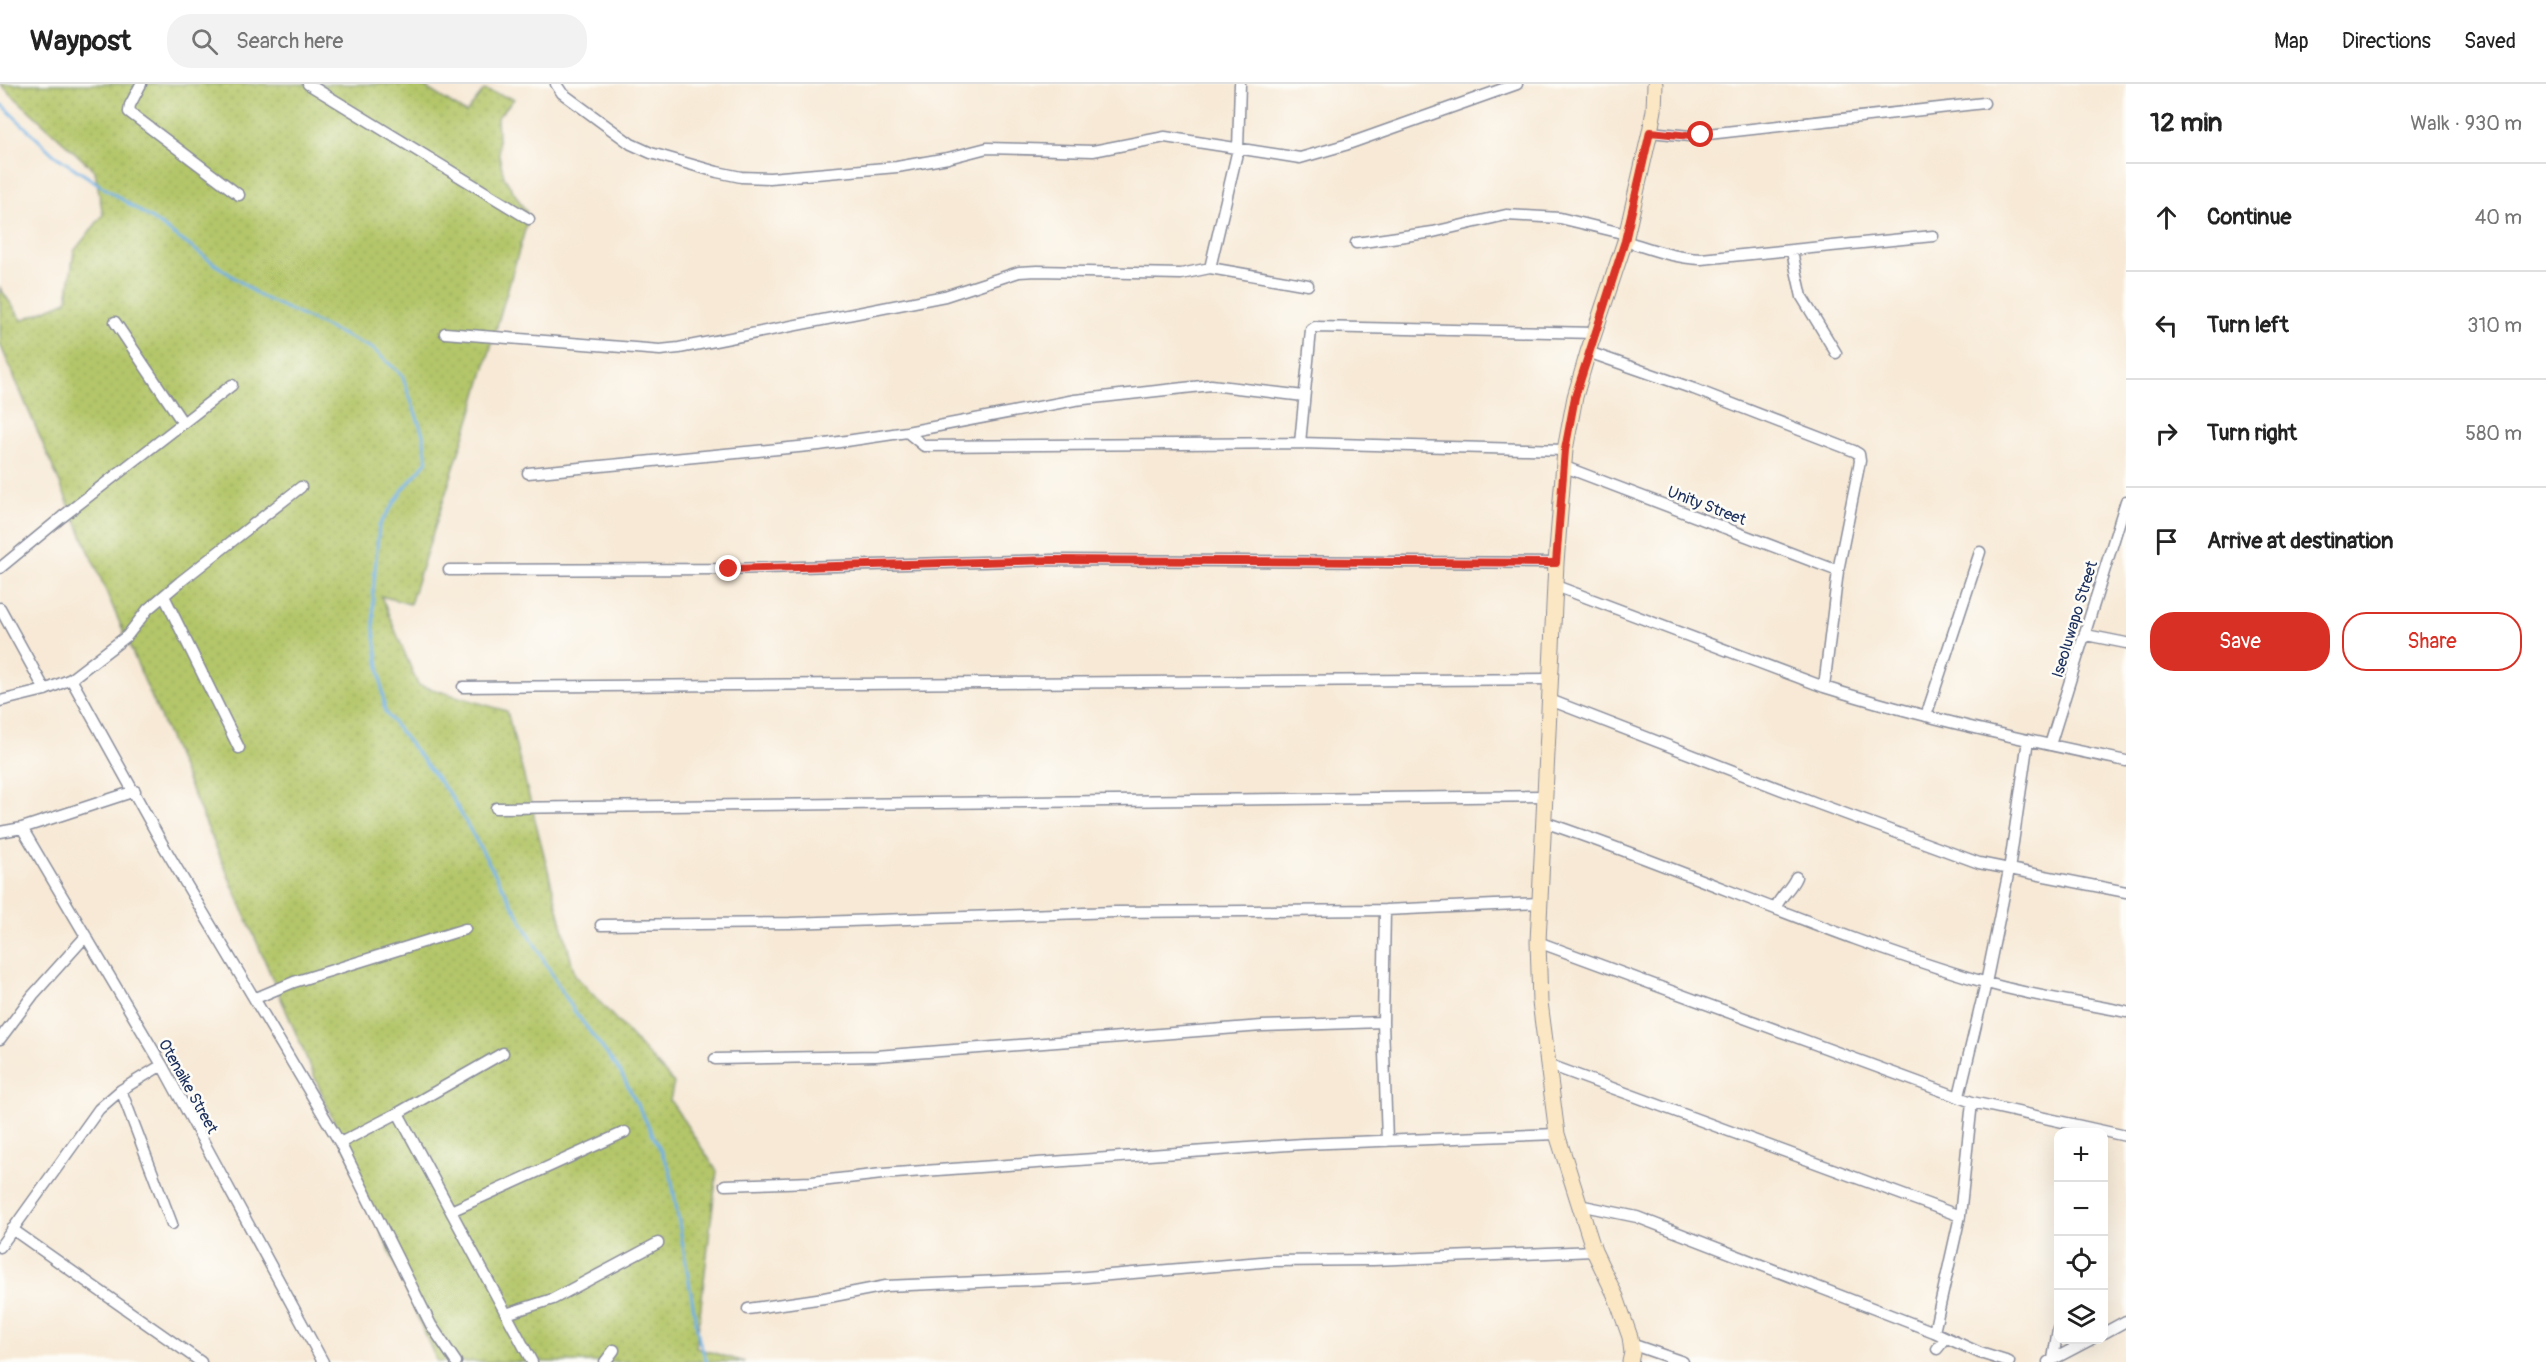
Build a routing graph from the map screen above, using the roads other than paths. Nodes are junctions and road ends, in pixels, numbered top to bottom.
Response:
1 (141, 84) edge
2 (308, 84) edge
3 (1240, 84) edge
4 (1517, 84) edge
5 (1655, 84) edge
6 (561, 87) edge
7 (1984, 103) dead end
8 (1650, 132) junction
9 (1238, 148) junction
10 (239, 195) dead end
11 (529, 219) dead end
12 (1933, 236) dead end
13 (1625, 238) junction
14 (1356, 243) dead end
15 (1792, 252) junction
16 (1210, 267) junction
17 (1308, 285) dead end
18 (115, 322) dead end
19 (445, 333) dead end
20 (1594, 333) junction
21 (1588, 352) junction
22 (1836, 353) dead end
23 (232, 385) dead end
24 (1304, 396) junction
25 (183, 423) junction
26 (907, 432) junction
27 (1300, 443) junction
28 (1565, 450) junction
29 (1565, 467) junction
30 (528, 473) dead end
31 (301, 487) dead end
32 (2126, 501) edge
33 (1980, 552) dead end
34 (1556, 563) junction
35 (0, 568) edge
36 (448, 570) dead end
37 (1838, 571) junction
38 (1556, 586) junction
39 (164, 596) junction
40 (0, 608) edge
41 (2086, 635) junction
42 (2126, 643) edge
43 (71, 679) junction
44 (1551, 679) junction
45 (464, 687) dead end
46 (1824, 687) junction
47 (45, 690) junction
48 (1550, 700) junction
49 (0, 701) edge
50 (1926, 716) junction
51 (2028, 740) junction
52 (2050, 746) junction
53 (239, 748) dead end
54 (2126, 761) edge
55 (135, 791) junction
56 (1545, 796) junction
57 (496, 808) dead end
58 (1544, 822) junction
59 (22, 828) junction
60 (0, 832) edge
61 (2008, 870) junction
62 (1796, 877) dead end
63 (2126, 892) edge
64 (1540, 903) junction
65 (1776, 907) junction
66 (1385, 910) junction
67 (600, 925) dead end
68 (465, 929) dead end
69 (86, 936) junction
70 (1538, 942) junction
71 (1986, 983) junction
72 (256, 998) junction
73 (2126, 1012) edge
74 (1383, 1022) junction
75 (0, 1040) edge
76 (504, 1053) dead end
77 (715, 1059) dead end
78 (1547, 1064) junction
79 (162, 1065) junction
80 (120, 1090) junction
81 (1959, 1096) junction
82 (1972, 1102) junction
83 (399, 1113) junction
84 (2085, 1128) edge
85 (625, 1132) dead end
86 (2108, 1133) edge
87 (1557, 1134) junction
88 (2126, 1136) edge
89 (1387, 1141) junction
90 (340, 1143) junction
91 (725, 1185) dead end
92 (1579, 1205) junction
93 (451, 1211) junction
94 (1960, 1216) junction
95 (172, 1224) dead end
96 (12, 1229) junction
97 (658, 1243) dead end
98 (0, 1247) edge
99 (1594, 1251) junction
100 (748, 1309) dead end
101 (506, 1314) junction
102 (2126, 1321) edge
103 (2108, 1330) edge
104 (1934, 1332) junction
105 (1946, 1338) junction
106 (1631, 1344) junction
107 (2055, 1344) edge
108 (2083, 1344) edge
109 (1937, 1349) dead end
110 (614, 1350) dead end
111 (2051, 1361) edge
112 (201, 1362) edge
113 (323, 1362) edge
114 (456, 1362) edge
115 (532, 1362) edge
116 (605, 1362) edge
117 (1630, 1362) edge
118 (1683, 1362) edge
119 (2009, 1362) edge

1 - 10 street
2 - 11 street
3 - 9 street
4 - 9 street
5 - 8 street
6 - 9 street
7 - 8 street
8 - 13 street
9 - 16 street
12 - 15 street
13 - 14 street
13 - 15 street
13 - 20 street
15 - 22 street
16 - 17 street
16 - 19 street
18 - 25 street
20 - 21 street
20 - 24 street
21 - 28 street
21 - 37 street
23 - 25 street
24 - 26 street
24 - 27 street
25 - 35 street
26 - 27 street
26 - 30 street
27 - 28 street
28 - 29 street
29 - 34 street
29 - 37 street, Unity Street
31 - 39 street
32 - 41 street, Iseoluwapo Street
33 - 50 street
34 - 36 street
34 - 38 street
37 - 46 street
38 - 44 street
38 - 46 street
39 - 43 street
39 - 53 street
40 - 47 street
41 - 42 street
41 - 52 street, Iseoluwapo Street
43 - 47 street
43 - 55 street
44 - 45 street
44 - 48 street
46 - 50 street
47 - 49 street
48 - 56 street
48 - 61 street
50 - 51 street
51 - 52 street
51 - 61 street
52 - 54 street
55 - 59 street
55 - 72 street
56 - 57 street
56 - 58 street
58 - 64 street
58 - 65 street
59 - 60 street
59 - 69 street, Otenaike Street
61 - 63 street
61 - 71 street
62 - 65 street
64 - 66 street
64 - 70 street
65 - 71 street
66 - 67 street
66 - 74 street
68 - 72 street
69 - 75 street
69 - 79 street, Otenaike Street
70 - 78 street
70 - 81 street
71 - 73 street
71 - 81 street
72 - 90 street
74 - 77 street
74 - 89 street
76 - 83 street
78 - 87 street
78 - 94 street
79 - 80 street
79 - 113 street, Otenaike Street
80 - 95 street
80 - 96 street
81 - 82 street
82 - 84 street
82 - 94 street
83 - 90 street
83 - 93 street
85 - 93 street
86 - 88 street
87 - 89 street
87 - 92 street
89 - 91 street
90 - 114 street
92 - 99 street
92 - 104 street
93 - 101 street
94 - 104 street
96 - 98 street
96 - 112 street
97 - 101 street
99 - 100 street
99 - 106 street
101 - 115 street
102 - 103 street
104 - 105 street
105 - 109 street
105 - 119 street
106 - 117 street
106 - 118 street
107 - 111 street
108 - 111 street
110 - 116 street

